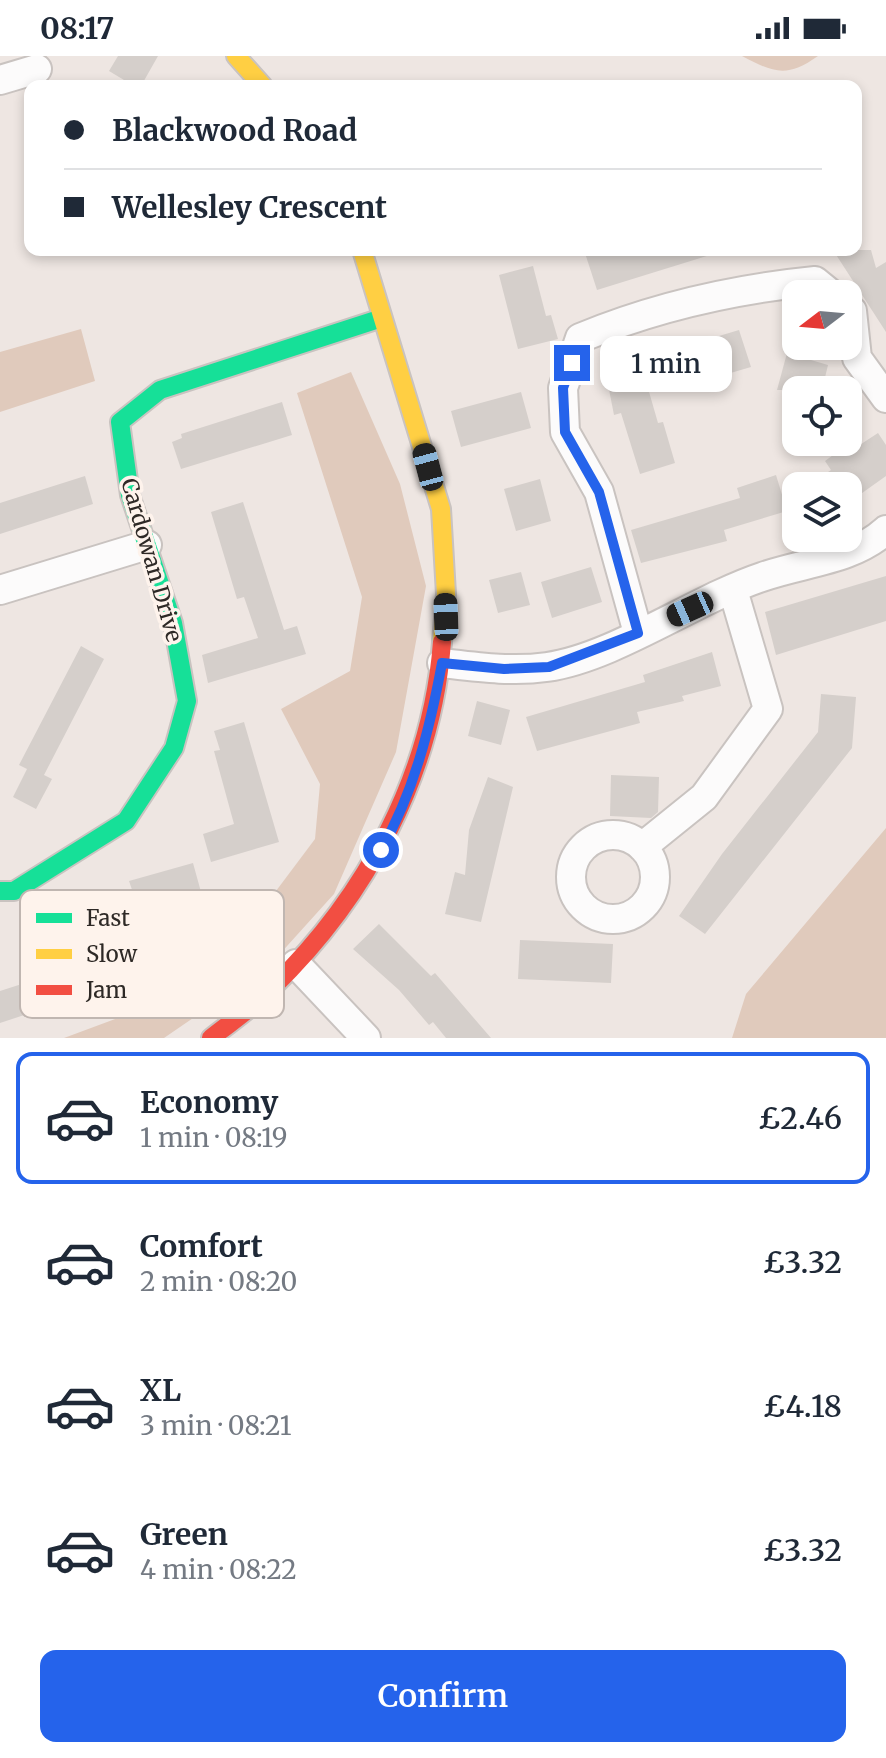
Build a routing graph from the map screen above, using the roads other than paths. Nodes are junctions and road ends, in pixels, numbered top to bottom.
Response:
1 (236, 56) edge
2 (37, 69) dead end
3 (0, 80) edge
4 (258, 80) edge
5 (364, 256) edge
6 (782, 283) edge
7 (382, 318) junction
8 (858, 360) edge
9 (886, 398) edge
10 (886, 530) edge
11 (147, 545) junction
12 (0, 590) edge
13 (733, 590) junction
14 (638, 633) junction
15 (442, 663) junction
16 (642, 847) dead end
17 (0, 891) edge
18 (296, 964) junction
19 (284, 976) edge
20 (239, 1018) edge
21 (211, 1038) edge
22 (366, 1038) edge

1 - 4 street
2 - 3 street
5 - 7 street
6 - 14 street
7 - 11 street, Cardowan Drive
7 - 15 street
8 - 9 street
10 - 13 street
11 - 12 street
11 - 17 street, Cardowan Drive
13 - 14 street
13 - 16 street
14 - 15 street
15 - 18 street
18 - 19 street
18 - 22 street
20 - 21 street

